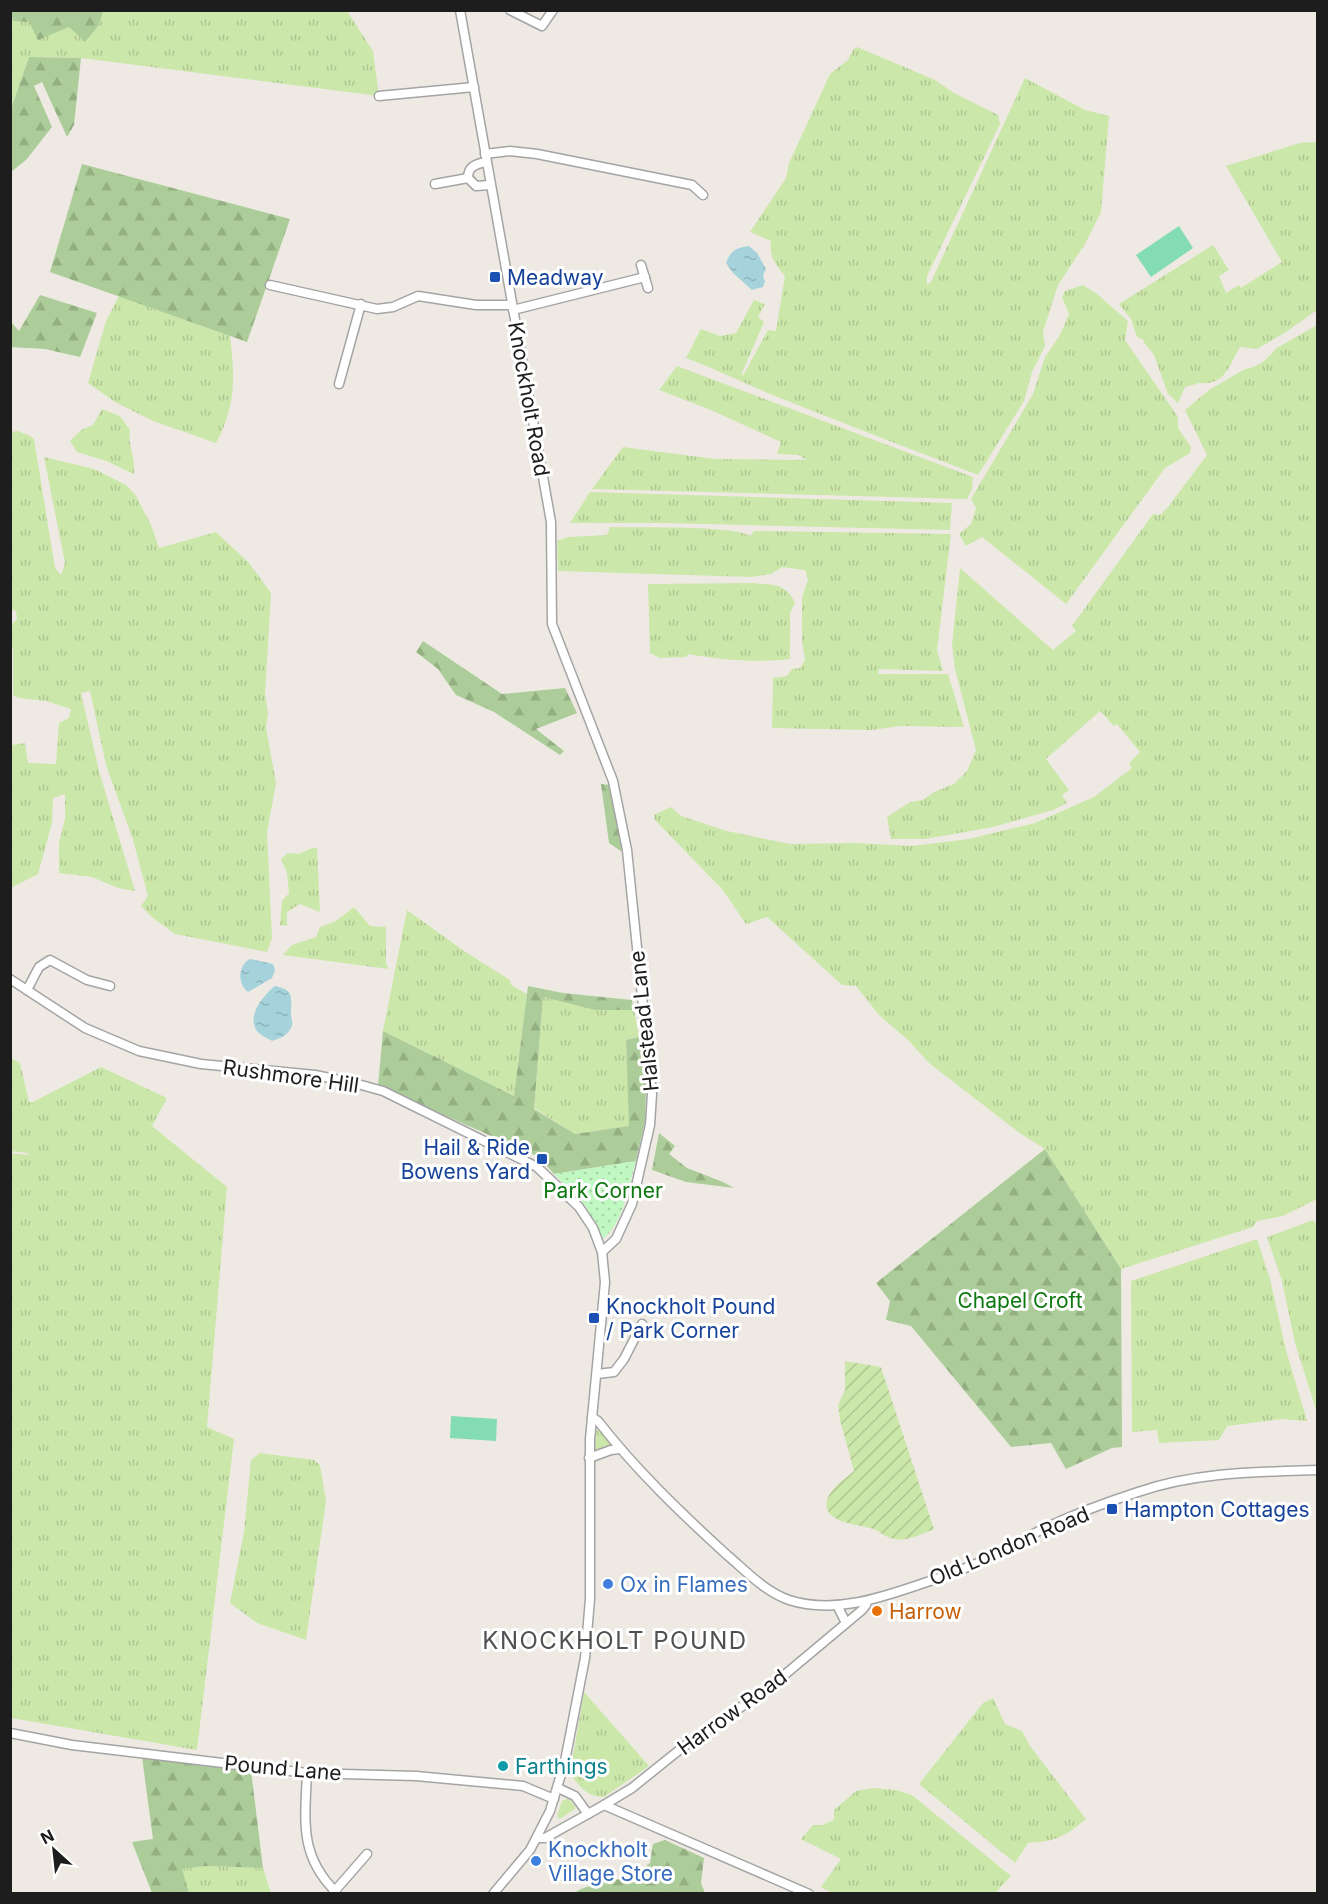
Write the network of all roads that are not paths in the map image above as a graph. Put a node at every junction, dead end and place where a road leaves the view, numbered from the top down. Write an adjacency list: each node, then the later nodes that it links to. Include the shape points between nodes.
1 (460, 10): 4 (street, Knockholt Road)
2 (510, 10): 3 (street, via 542,26)
3 (553, 10)
4 (474, 87): 5 (street); 6 (street, Knockholt Road)
5 (379, 96)
6 (486, 158): 7 (street, via 471,167); 9 (street, Knockholt Road); 10 (street, via 519,151 578,161 692,185)
7 (468, 178): 8 (street); 9 (street, via 476,186)
8 (435, 184)
9 (490, 184): 16 (street, Knockholt Road)
10 (703, 195)
11 (641, 265): 12 (street)
12 (645, 276): 14 (street); 16 (street)
13 (270, 285): 15 (street)
14 (648, 288)
15 (361, 304): 16 (street, via 386,310 427,296); 17 (street)
16 (513, 308): 18 (street, Knockholt Road, via 551,522 552,624)
17 (339, 384)
18 (613, 781): 22 (street, Halstead Lane, via 627,850 652,1094 650,1125 632,1204 616,1239)
19 (10, 979): 21 (street, Rushmore Hill)
20 (110, 986): 21 (street, via 87,980 50,960 39,967)
21 (27, 990): 22 (street, Rushmore Hill, via 85,1028 139,1051 201,1064 315,1076 383,1091 537,1167 579,1207)
22 (602, 1252): 24 (street, Rushmore Hill, via 605,1282)
23 (642, 1324): 24 (street, via 614,1372)
24 (597, 1374): 25 (street, Rushmore Hill)
25 (592, 1417): 26 (street, Old London Road); 27 (street, Rushmore Hill)
26 (620, 1449): 27 (street); 30 (street, Old London Road, via 760,1584 791,1600)
27 (590, 1458): 34 (street, Rushmore Hill, via 587,1644)
28 (1317, 1470): 29 (street, Old London Road, via 1208,1475 1140,1491 1058,1522 970,1566)
29 (867, 1601): 30 (street, Old London Road); 31 (street, Harrow Road, via 866,1607)
30 (837, 1605): 31 (street)
31 (846, 1623): 36 (street, Harrow Road, via 770,1687)
32 (10, 1733): 33 (street, Pound Lane, via 72,1745)
33 (307, 1773): 35 (street, Pound Lane, via 416,1776 523,1786); 40 (street, via 307,1842 322,1878)
34 (558, 1788): 35 (street, Rushmore Hill); 37 (street, via 575,1796)
35 (554, 1799): 38 (street, Rushmore Hill)
36 (604, 1805): 37 (street, Harrow Road); 42 (street)
37 (588, 1814): 38 (street, Harrow Road, via 545,1838)
38 (538, 1838): 41 (street, Rushmore Hill)
39 (366, 1859): 40 (street)
40 (334, 1892)
41 (492, 1893)
42 (809, 1893)

